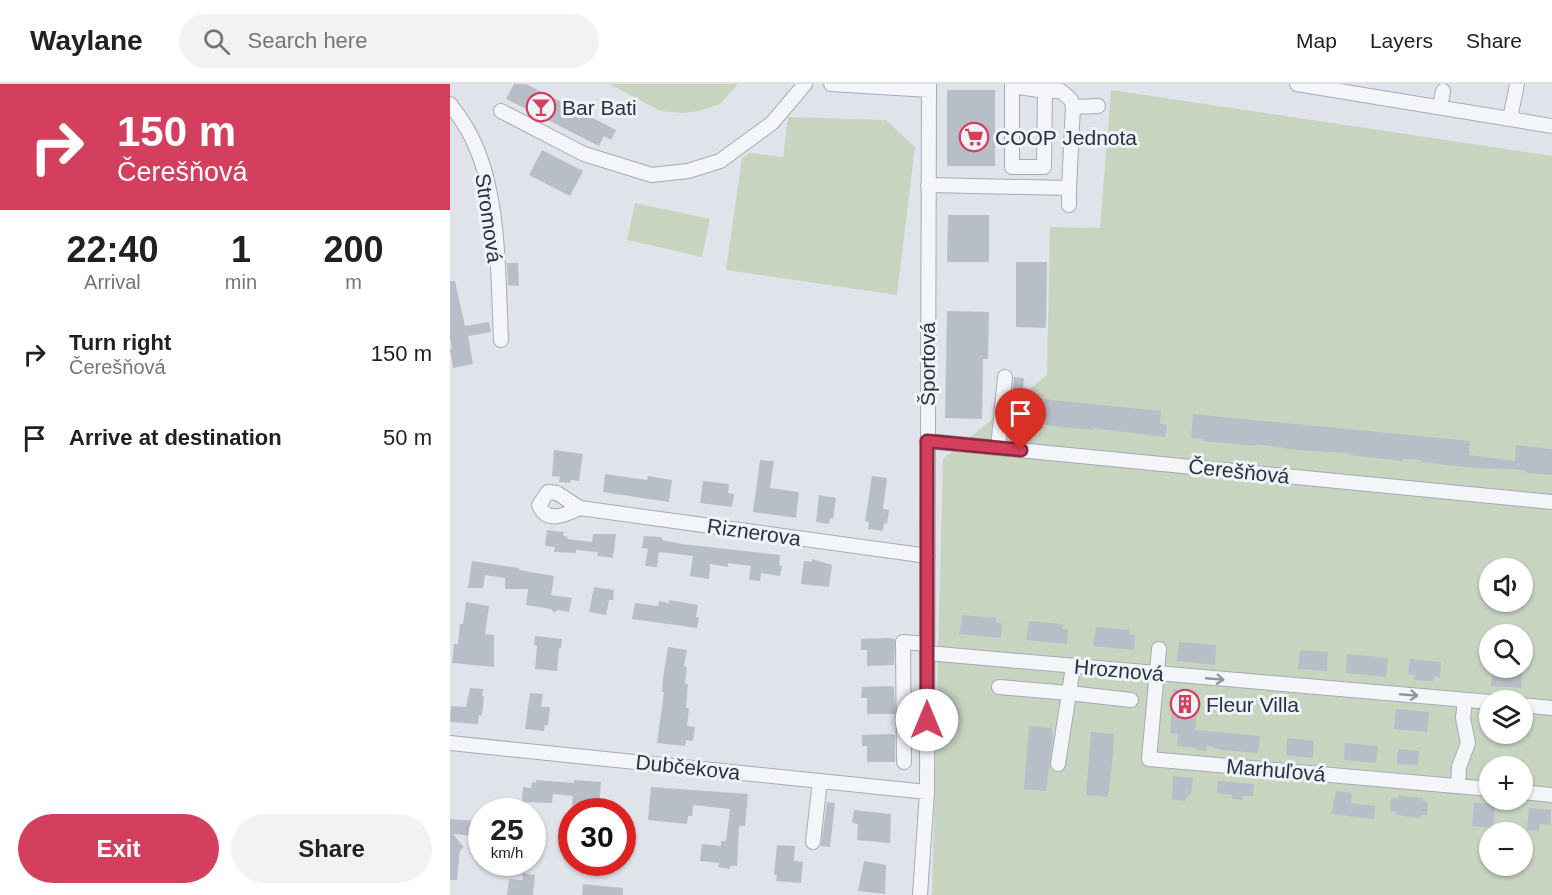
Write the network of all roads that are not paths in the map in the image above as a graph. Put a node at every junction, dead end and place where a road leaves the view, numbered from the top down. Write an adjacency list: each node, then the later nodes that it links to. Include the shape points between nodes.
1 (804, 84): 12 (street, via 772,123 720,160 687,171 652,175 584,154)
2 (831, 84): 5 (street)
3 (1296, 84): 11 (street)
4 (1517, 84): 13 (street)
5 (929, 87): 15 (street, Športová)
6 (1045, 90): 6 (street, via 1044,167 1012,167 1012,86); 10 (street, via 1060,91 1071,99)
7 (1443, 91): 11 (street)
8 (450, 104): 18 (street, Stromová, via 476,148 489,189)
9 (1098, 106): 10 (street)
10 (1072, 107): 16 (street)
11 (1440, 108): 13 (street)
12 (501, 111)
13 (1510, 119): 14 (street)
14 (1552, 126)
15 (928, 185): 16 (street); 20 (street, Športová)
16 (1069, 188): 17 (street)
17 (1069, 205)
18 (501, 340)
19 (1005, 377): 21 (street)
20 (927, 441): 21 (street, Čerešňová); 24 (street, Športová)
21 (998, 448): 22 (street, Čerešňová)
22 (1552, 502)
23 (580, 508): 24 (street, Riznerova)
24 (928, 556): 25 (street, Športová)
25 (927, 649): 27 (street, Hroznová); 37 (street, Hroznová, via 903,642); 42 (street, Športová)
26 (1159, 650): 28 (street)
27 (1073, 666): 28 (street, Hroznová); 30 (street)
28 (1157, 673): 32 (street, Hroznová, one-way to 32); 40 (street, Marhuľová, via 1149,759)
29 (999, 687): 30 (street)
30 (1069, 693): 31 (street); 38 (street)
31 (1131, 700)
32 (1465, 700): 33 (street, Hroznová); 40 (street, via 1463,718 1468,742)
33 (1479, 701)
34 (1533, 706): 35 (street)
35 (1552, 708)
36 (450, 742): 39 (street, Dubčekova)
37 (904, 762)
38 (1058, 764)
39 (820, 781): 42 (street, Dubčekova); 45 (street)
40 (1458, 786): 41 (street, Marhuľová)
41 (1479, 788)
42 (927, 792): 46 (street, Športová)
43 (1533, 793): 44 (street)
44 (1552, 795)
45 (813, 842)
46 (920, 895)

